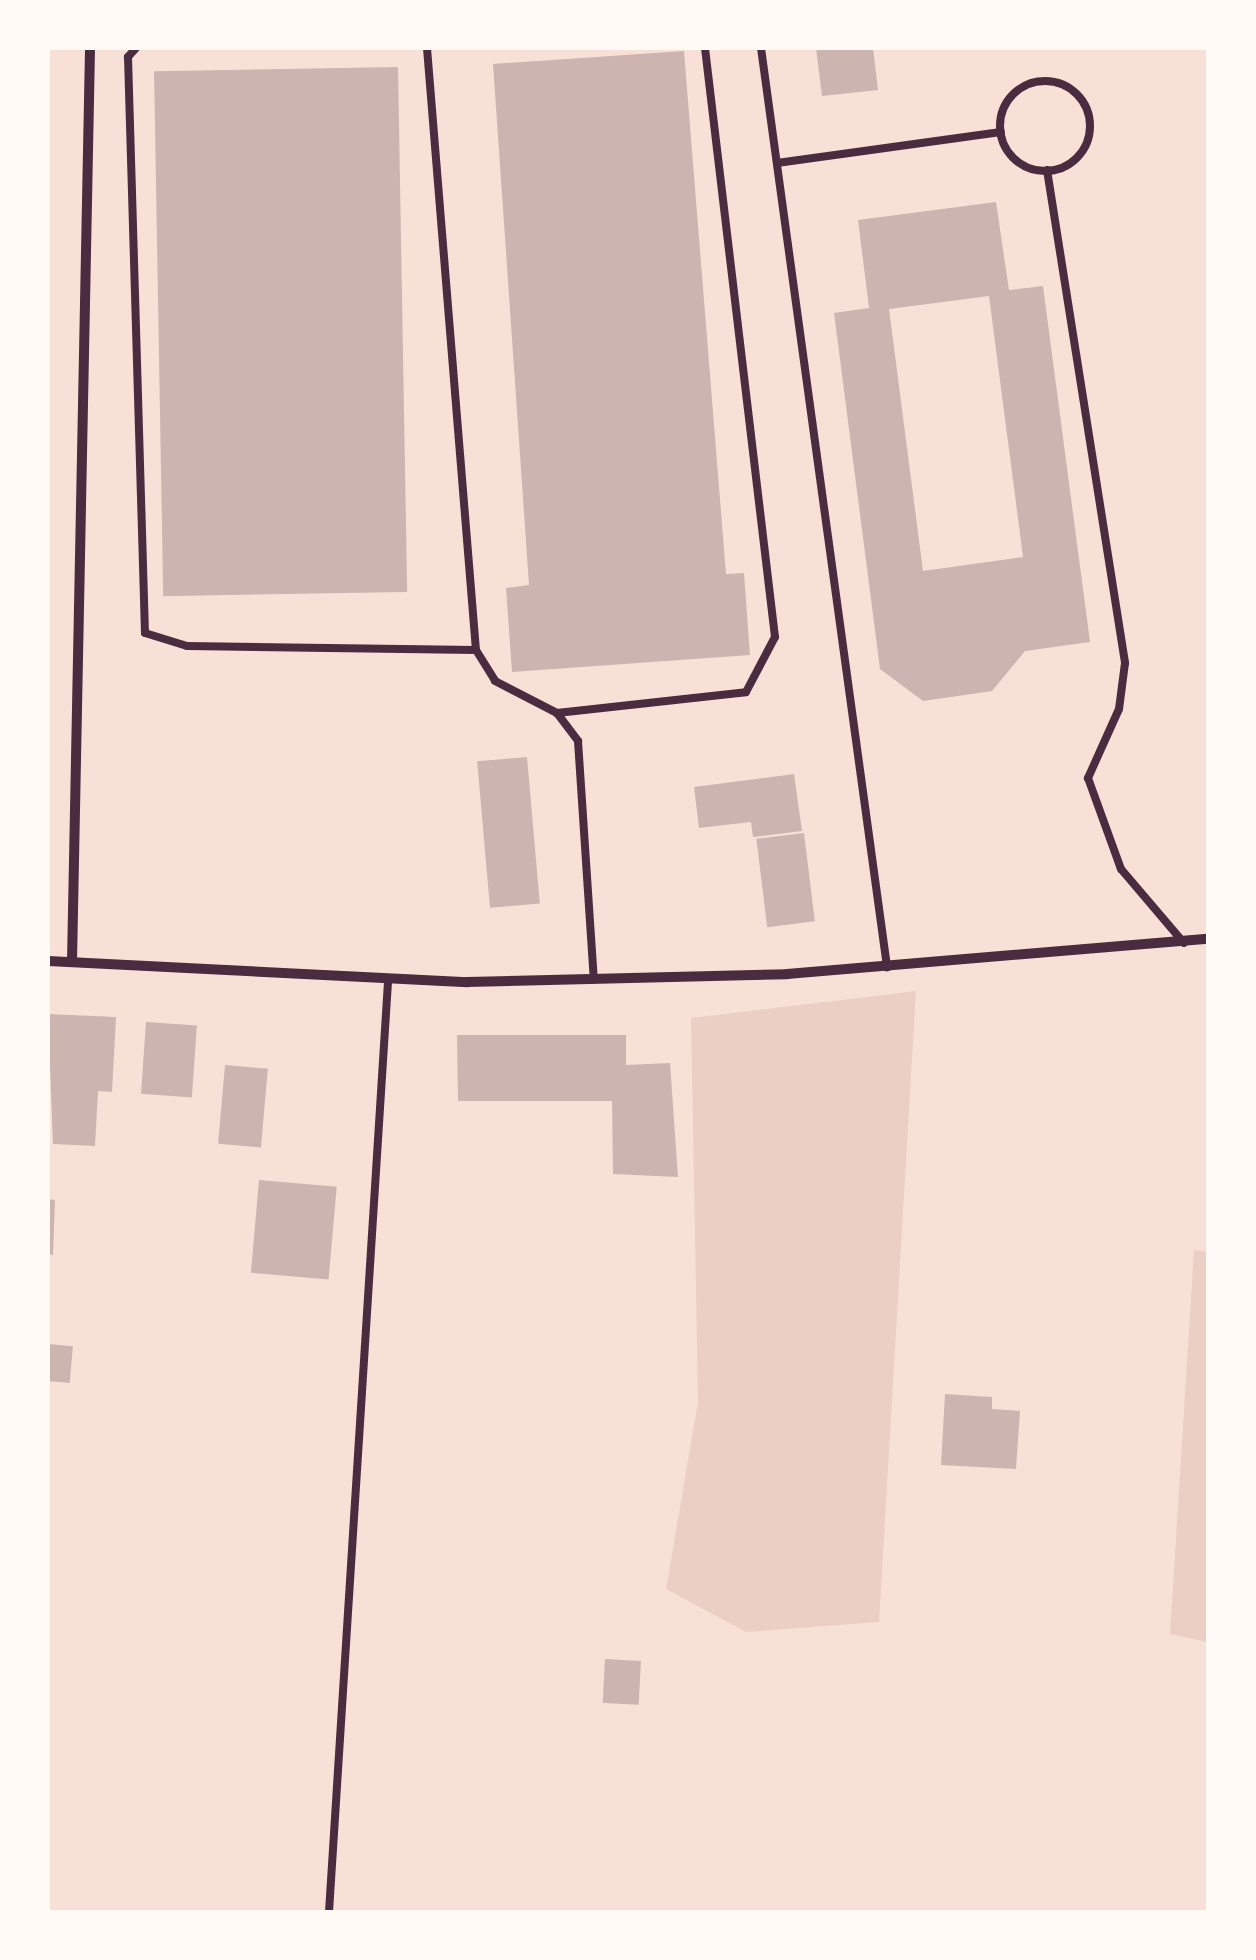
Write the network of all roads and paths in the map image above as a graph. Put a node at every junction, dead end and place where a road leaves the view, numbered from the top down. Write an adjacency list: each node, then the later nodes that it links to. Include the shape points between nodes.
1 (90, 48): 14 (street)
2 (136, 48): 9 (lane, via 129,116 145,633 187,646)
3 (427, 48): 9 (lane)
4 (705, 48): 10 (lane, via 775,637 746,692)
5 (761, 48): 7 (lane)
6 (1001, 132): 7 (lane); 8 (lane, via 1020,162); 8 (lane, via 1021,88 1050,81 1077,94 1089,135 1074,160)
7 (777, 163): 15 (lane)
8 (1047, 170): 12 (lane, via 1125,663 1119,709 1088,778 1121,869)
9 (476, 650): 10 (lane, via 495,682)
10 (558, 713): 16 (lane, via 578,741)
11 (1208, 939): 12 (street)
12 (1184, 942): 15 (street)
13 (48, 961): 14 (street)
14 (72, 962): 17 (street)
15 (887, 968): 16 (street)
16 (594, 979): 17 (street)
17 (388, 982): 18 (lane)
18 (329, 1912)

